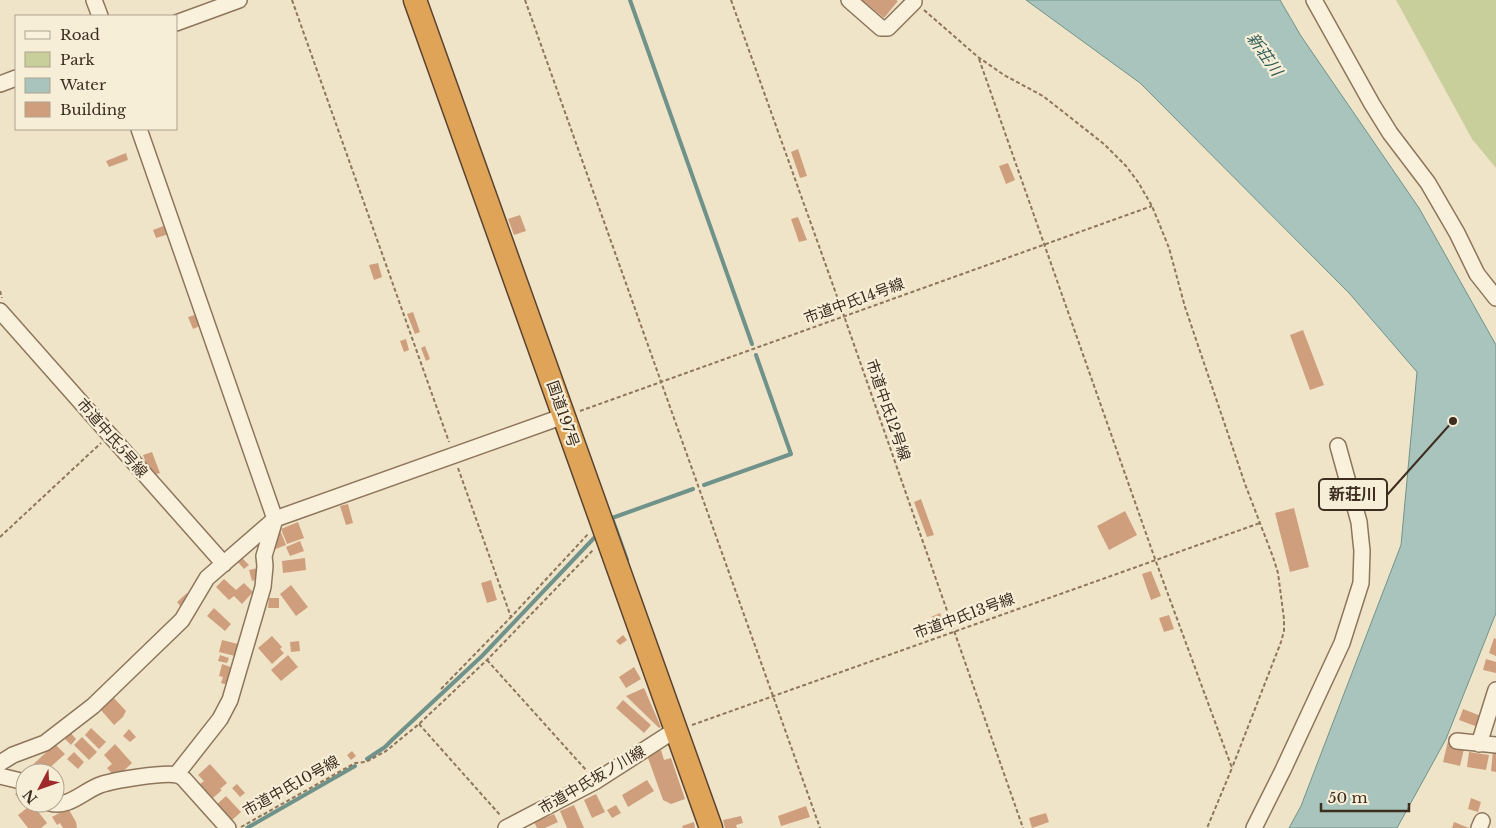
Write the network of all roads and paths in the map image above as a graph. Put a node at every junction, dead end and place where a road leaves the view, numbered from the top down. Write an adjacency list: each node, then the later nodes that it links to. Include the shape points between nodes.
1 (94, 0): 10 (street)
2 (239, 0): 11 (street)
3 (292, 0): 25 (path)
4 (415, 0): 22 (highway, 国道197号)
5 (525, 0): 21 (path)
6 (731, 0): 20 (path, 市道中氏12号線)
7 (849, 0): 9 (street, via 880,28 888,28)
8 (1314, 0): 18 (street, via 1381,119 1428,183 1477,274)
9 (914, 2): 12 (path)
10 (100, 15)
11 (178, 22)
12 (978, 57): 16 (path, via 1043,96 1104,144 1126,166); 17 (path)
13 (15, 78): 14 (street)
14 (0, 84)
15 (140, 130): 26 (street)
16 (1152, 206): 17 (path, 市道中氏14号線); 27 (path, via 1169,248 1197,344)
17 (1044, 245): 20 (path, 市道中氏14号線); 30 (path)
18 (1496, 298)
19 (0, 311): 23 (street, 市道中氏5号線)
20 (844, 316): 21 (path, 市道中氏14号線); 33 (path, 市道中氏12号線)
21 (662, 382): 22 (path, 市道中氏14号線); 37 (path)
22 (564, 416): 25 (street); 28 (highway, 国道197号)
23 (110, 435): 29 (path); 31 (street, 市道中氏5号線)
24 (1338, 446): 57 (street, via 1359,522 1361,583 1342,642)
25 (454, 455): 26 (street); 32 (path)
26 (275, 518): 31 (street); 45 (street, via 264,556 263,587 230,700)
27 (1260, 523): 30 (path, 市道中氏13号線); 44 (path, via 1278,573 1284,631)
28 (603, 528): 32 (path); 34 (path, 市道中氏10号線); 39 (highway, 国道197号)
29 (0, 537)
30 (1155, 559): 33 (path, 市道中氏13号線); 44 (path)
31 (224, 564): 43 (street, via 207,578 182,620 93,706 45,743)
32 (511, 617): 35 (path)
33 (954, 631): 37 (path, 市道中氏13号線); 55 (path, 市道中氏12号線)
34 (487, 660): 38 (path, 市道中氏10号線); 48 (path)
35 (441, 689)
36 (1496, 690): 41 (street)
37 (774, 696): 39 (path, 市道中氏13号線); 54 (path)
38 (419, 724): 50 (path); 52 (path, 市道中氏10号線, via 386,751 366,762 355,763)
39 (677, 731): 48 (street, 市道中氏坂ノ川線); 53 (highway, 国道197号)
40 (1457, 741): 41 (street)
41 (1479, 744): 42 (street)
42 (1496, 746)
43 (0, 763)
44 (1232, 768): 56 (path)
45 (176, 775): 49 (street, via 114,781); 51 (street, via 184,779)
46 (0, 776): 47 (street)
47 (15, 780)
48 (596, 781): 50 (street, 市道中氏坂ノ川線)
49 (65, 803)
50 (508, 827)
51 (228, 828)
52 (239, 828)
53 (711, 828)
54 (820, 828)
55 (1023, 828)
56 (1207, 828)
57 (1254, 828)

